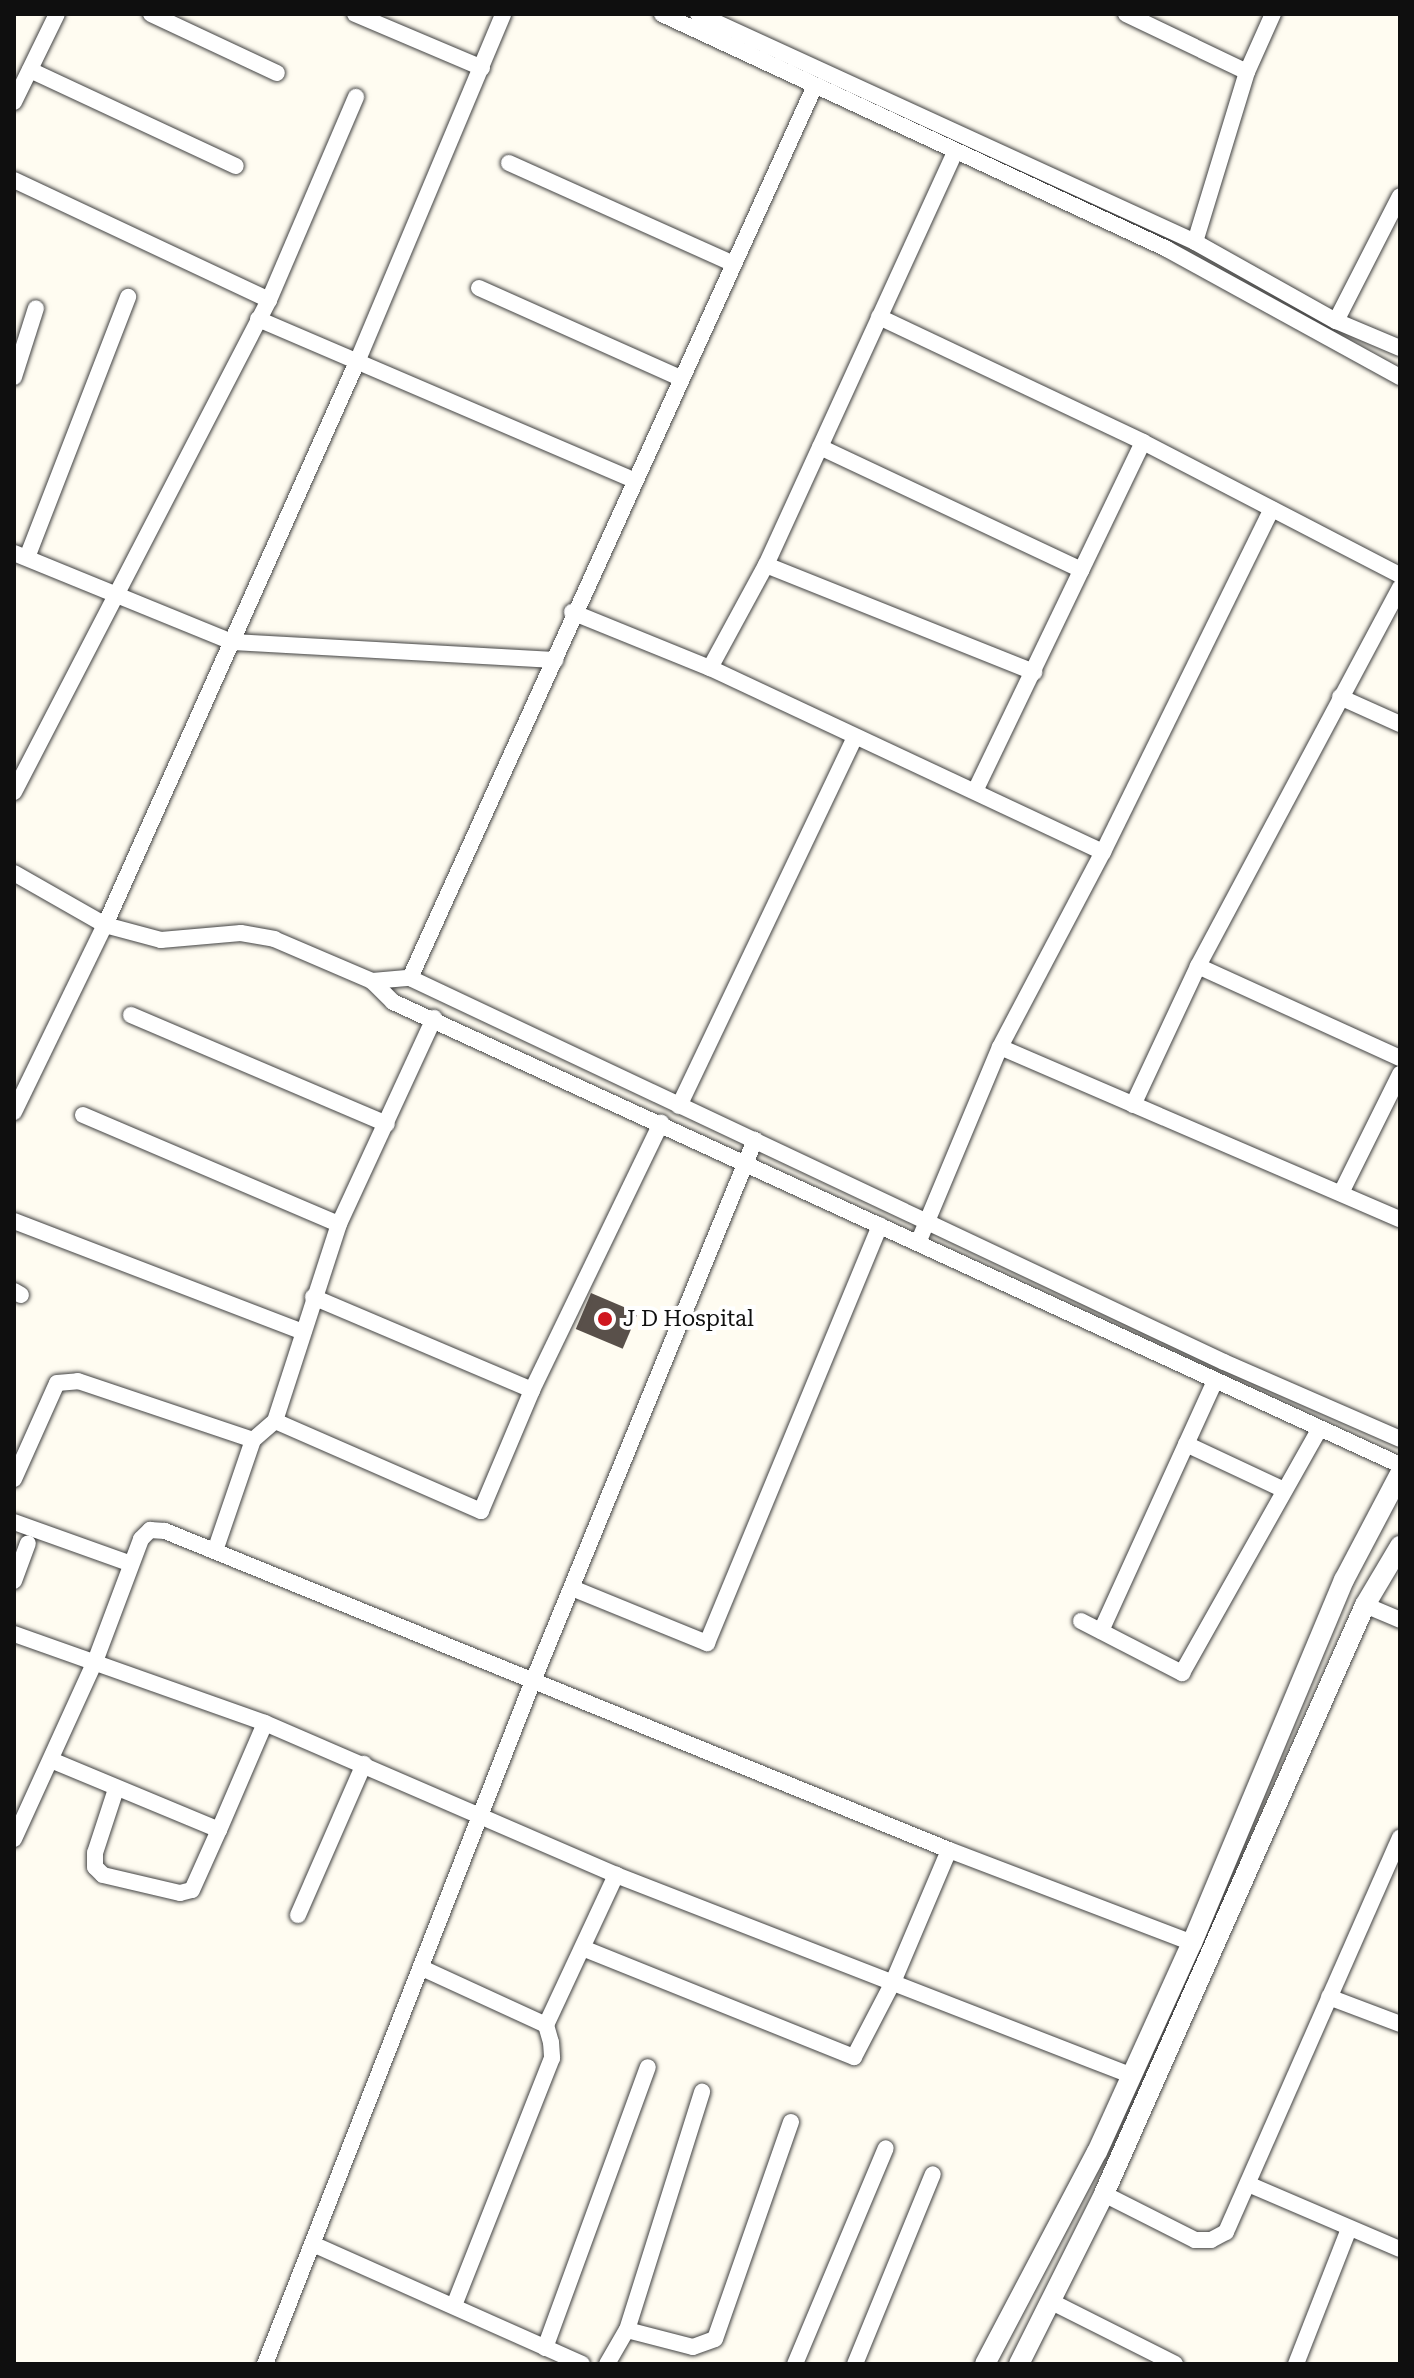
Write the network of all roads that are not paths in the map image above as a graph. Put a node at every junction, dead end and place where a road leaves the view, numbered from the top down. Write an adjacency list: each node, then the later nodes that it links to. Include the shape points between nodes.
1 (57, 14): 10 (street)
2 (151, 14): 12 (street)
3 (355, 14): 9 (street)
4 (503, 14): 9 (street)
5 (662, 14): 13 (street)
6 (698, 14): 21 (street)
7 (1126, 14): 11 (street)
8 (1273, 14): 11 (street)
9 (482, 68): 31 (street)
10 (30, 70): 15 (street); 18 (street)
11 (1247, 72): 21 (street)
12 (277, 73)
13 (814, 88): 16 (street); 22 (street)
14 (356, 97): 25 (street)
15 (14, 101)
16 (955, 152): 27 (street); 33 (street, via 1167,249)
17 (509, 163): 22 (street)
18 (236, 166)
19 (14, 180): 25 (street)
20 (1400, 196): 29 (street)
21 (1195, 242): 29 (street)
22 (732, 263): 34 (street)
23 (479, 288): 34 (street)
24 (128, 297): 39 (street)
25 (269, 300): 28 (street)
26 (36, 308): 32 (street)
27 (879, 317): 35 (street); 36 (street)
28 (258, 319): 31 (street); 44 (street)
29 (1336, 321): 30 (street)
30 (1400, 348)
31 (357, 362): 37 (street); 46 (street)
32 (14, 377)
33 (1400, 377)
34 (682, 379): 37 (street)
35 (1143, 442): 38 (street); 41 (street)
36 (820, 447): 40 (street); 41 (street)
37 (633, 480): 45 (street)
38 (1272, 509): 42 (street); 55 (street)
39 (21, 554): 44 (street)
40 (766, 565): 48 (street); 49 (street)
41 (1081, 570): 49 (street)
42 (1400, 575)
43 (1400, 587): 50 (street)
44 (115, 596): 46 (street); 54 (street)
45 (572, 612): 47 (street); 48 (street)
46 (232, 642): 47 (street); 57 (street)
47 (555, 660): 59 (street)
48 (710, 668): 52 (street)
49 (1034, 672): 53 (street)
50 (1340, 697): 51 (street); 58 (street)
51 (1400, 724)
52 (855, 737): 53 (street); 68 (street)
53 (976, 789): 55 (street)
54 (14, 792)
55 (1103, 852): 63 (street)
56 (14, 873): 57 (street)
57 (105, 925): 60 (street, via 161,940 216,933 274,939); 66 (street)
58 (1198, 966): 64 (street); 67 (street)
59 (410, 978): 60 (street); 68 (street)
60 (372, 981): 62 (street, via 393,1002)
61 (131, 1015): 71 (street)
62 (434, 1018): 70 (street); 71 (street)
63 (1000, 1047): 67 (street); 76 (street)
64 (1400, 1058)
65 (1400, 1074): 74 (street)
66 (16, 1101)
67 (1133, 1105): 74 (street)
68 (679, 1106): 72 (street)
69 (83, 1115): 78 (street)
70 (661, 1123): 73 (street); 84 (street)
71 (387, 1124): 78 (street)
72 (755, 1140): 73 (street); 76 (street)
73 (744, 1163): 79 (street); 100 (street)
74 (1341, 1193): 75 (street)
75 (1400, 1219)
76 (927, 1220): 80 (street); 87 (street)
77 (14, 1221): 82 (street)
78 (339, 1224): 81 (street)
79 (880, 1225): 80 (street); 100 (street, via 707,1643)
80 (918, 1243): 83 (street)
81 (313, 1297): 82 (street); 84 (street)
82 (303, 1332): 85 (street)
83 (1214, 1383): 86 (street); 89 (street)
84 (532, 1390): 85 (street, via 481,1511)
85 (275, 1421): 88 (street)
86 (1319, 1430): 90 (street); 93 (street)
87 (1400, 1439)
88 (253, 1440): 92 (street, via 78,1381 57,1383); 97 (street)
89 (1186, 1444): 93 (street); 104 (street)
90 (1400, 1465)
91 (1400, 1474): 119 (street, via 1344,1580)
92 (14, 1479)
93 (1282, 1489): 104 (street, via 1182,1673)
94 (14, 1522): 98 (street)
95 (28, 1543): 99 (street)
96 (1400, 1546): 101 (street)
97 (216, 1548): 98 (street, via 150,1530); 107 (street)
98 (131, 1564): 106 (street)
99 (14, 1581)
100 (572, 1588): 107 (street)
101 (1365, 1605): 102 (street); 133 (street)
102 (1400, 1620)
103 (1081, 1621): 104 (street)
104 (1101, 1631)
105 (14, 1634): 106 (street)
106 (96, 1659): 108 (street); 109 (street)
107 (533, 1681): 112 (street); 116 (street)
108 (265, 1723): 110 (street); 113 (street)
109 (51, 1760): 111 (street); 115 (street)
110 (364, 1764): 112 (street); 118 (street)
111 (116, 1789): 113 (street); 113 (street, via 95,1853 95,1867 103,1875 180,1893 192,1890)
112 (482, 1814): 117 (street); 121 (street)
113 (219, 1830)
114 (1400, 1838): 123 (street)
115 (14, 1839)
116 (949, 1850): 119 (street); 122 (street)
117 (616, 1875): 120 (street); 122 (street)
118 (298, 1915)
119 (1192, 1943): 127 (street)
120 (585, 1949): 122 (street, via 854,2057); 125 (street)
121 (422, 1968): 125 (street); 135 (street)
122 (893, 1982): 127 (street)
123 (1329, 1997): 124 (street); 132 (street)
124 (1400, 2024)
125 (546, 2025): 138 (street, via 552,2058)
126 (648, 2067): 140 (street)
127 (1130, 2075): 146 (street, via 1097,2152)
128 (702, 2092): 139 (street)
129 (791, 2122): 139 (street, via 715,2339 693,2347)
130 (886, 2148): 144 (street)
131 (933, 2174): 145 (street)
132 (1248, 2184): 133 (street, via 1226,2232 1211,2240 1195,2240); 134 (street)
133 (1104, 2194): 137 (street)
134 (1348, 2231): 136 (street); 149 (street)
135 (315, 2245): 138 (street); 141 (street)
136 (1400, 2249)
137 (1050, 2301): 147 (street); 148 (street)
138 (454, 2305): 140 (street)
139 (627, 2330): 143 (street)
140 (545, 2348): 142 (street)
141 (265, 2364)
142 (582, 2364)
143 (607, 2364)
144 (795, 2364)
145 (855, 2364)
146 (985, 2364)
147 (1019, 2364)
148 (1175, 2364)
149 (1296, 2364)

